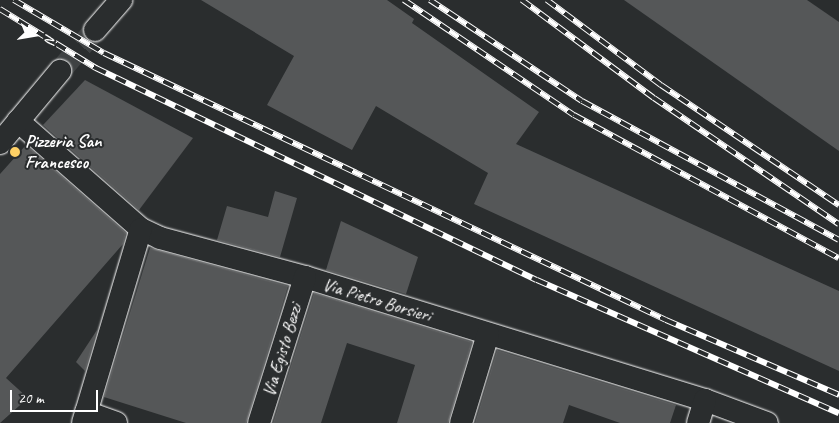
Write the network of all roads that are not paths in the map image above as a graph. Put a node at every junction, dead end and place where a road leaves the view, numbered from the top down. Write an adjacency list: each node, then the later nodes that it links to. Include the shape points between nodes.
1 (121, 0): 2 (street)
2 (96, 30)
3 (60, 71): 4 (street)
4 (18, 121): 5 (street); 6 (street, Via Pietro Borsieri)
5 (0, 143)
6 (141, 229): 7 (street, Via Pietro Borsieri); 10 (street)
7 (305, 277): 8 (street, Via Pietro Borsieri); 12 (street, Via Egisto Bezzi)
8 (488, 334): 9 (street, Via Pietro Borsieri); 13 (street)
9 (705, 400): 14 (street); 15 (street, Via Pietro Borsieri)
10 (85, 418): 11 (street)
11 (116, 423)
12 (260, 423)
13 (461, 423)
14 (698, 423)
15 (767, 423)

